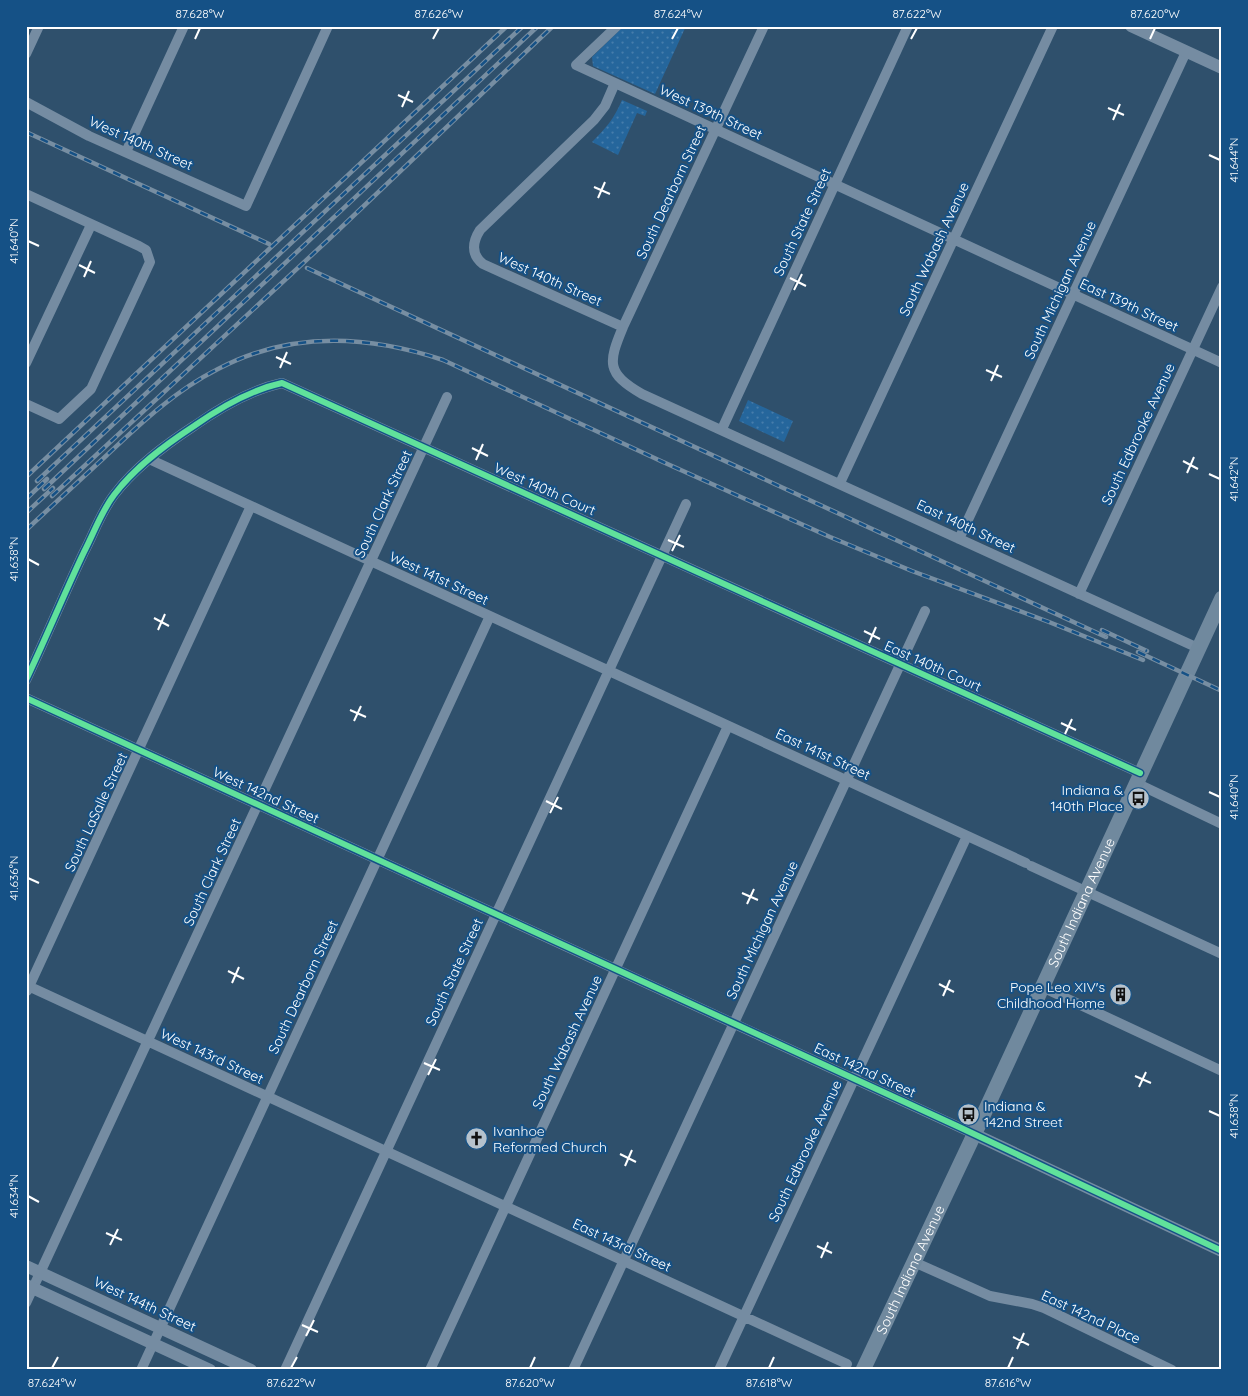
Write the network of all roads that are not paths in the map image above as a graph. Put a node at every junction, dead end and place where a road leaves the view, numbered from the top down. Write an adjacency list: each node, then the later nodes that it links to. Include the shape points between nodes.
1 (39, 26): 10 (street)
2 (184, 26): 15 (street)
3 (328, 26): 15 (street, West 140th Street, via 246,206)
4 (617, 26): 12 (street, West 139th Street, via 576,65)
5 (764, 26): 14 (street, South Dearborn Street)
6 (908, 26): 16 (street, South State Street)
7 (1053, 26): 19 (street, South Wabash Avenue)
8 (1136, 27): 9 (street)
9 (1186, 52): 11 (street); 21 (street, South Michigan Avenue)
10 (26, 54)
11 (1222, 68)
12 (615, 83): 14 (street, West 139th Street); 22 (street, West 140th Street, via 601,113 480,230 474,247 476,257 483,264)
13 (26, 102): 15 (street, West 140th Street)
14 (716, 129): 16 (street, West 139th Street); 22 (street, South Dearborn Street)
15 (126, 152)
16 (834, 184): 19 (street, East 139th Street); 28 (street, South State Street)
17 (26, 194): 18 (street)
18 (91, 225): 24 (street); 27 (street, via 146,250 150,262 91,389 60,419)
19 (954, 239): 21 (street, East 139th Street); 31 (street, South Wabash Avenue)
20 (1222, 287): 23 (street, South Edbrooke Avenue)
21 (1073, 294): 23 (street, East 139th Street); 34 (street, South Michigan Avenue)
22 (623, 327): 28 (street, South Dearborn Street, via 612,360 615,372 642,394)
23 (1193, 350): 25 (street, East 139th Street); 37 (street, South Edbrooke Avenue)
24 (26, 363)
25 (1222, 363)
26 (448, 397): 29 (street, South Clark Street)
27 (26, 404)
28 (722, 429): 31 (street, East 140th Street)
29 (424, 448): 30 (street, West 140th Court, via 282,383 250,393 212,414 167,443); 35 (street, West 140th Court); 36 (street, South Clark Street)
30 (149, 459): 33 (street, West 141st Street); 44 (street, via 115,493 106,507)
31 (840, 483): 34 (street, East 140th Street)
32 (686, 504): 35 (street, South State Street)
33 (251, 506): 36 (street, West 141st Street); 47 (street, South LaSalle Street)
34 (960, 539): 37 (street, East 140th Street)
35 (661, 556): 42 (street, East 140th Court); 43 (street, South State Street)
36 (371, 562): 40 (street, West 141st Street); 50 (street, South Clark Street)
37 (1079, 594): 41 (street, East 140th Street)
38 (1222, 598): 41 (main road, South Indiana Avenue)
39 (925, 611): 42 (street, South Michigan Avenue)
40 (490, 616): 43 (street, West 141st Street); 53 (street, South Dearborn Street)
41 (1198, 648): 48 (main road, South Indiana Avenue)
42 (900, 665): 48 (street, East 140th Court, via 1080,746); 49 (street, South Michigan Avenue)
43 (608, 671): 46 (street, East 141st Street); 55 (street, South State Street)
44 (26, 680)
45 (26, 698): 47 (street, West 142nd Street)
46 (728, 726): 49 (street, East 141st Street); 57 (street, South Wabash Avenue)
47 (138, 750): 50 (street, West 142nd Street); 59 (street, South LaSalle Street)
48 (1138, 778): 51 (street, East 140th Court); 54 (main road, South Indiana Avenue)
49 (846, 780): 52 (street, East 141st Street); 60 (street, South Michigan Avenue)
50 (258, 804): 53 (street, West 142nd Street); 61 (street, South Clark Street)
51 (1222, 824)
52 (967, 836): 54 (street, East 141st Street); 63 (street, South Edbrooke Avenue)
53 (377, 860): 55 (street, West 142nd Street); 64 (street, South Dearborn Street)
54 (1086, 890): 56 (street, East 141st Street); 58 (main road, South Indiana Avenue)
55 (496, 914): 57 (street, East 142nd Street); 66 (street, South State Street)
56 (1222, 954)
57 (616, 969): 60 (street, East 142nd Street); 67 (street, South Wabash Avenue)
58 (1042, 986): 62 (street); 65 (main road, South Indiana Avenue)
59 (27, 988): 61 (street, West 143rd Street)
60 (734, 1023): 63 (street, East 142nd Street); 69 (street, South Michigan Avenue)
61 (148, 1041): 64 (street, West 143rd Street); 72 (street, South Clark Street)
62 (1222, 1070)
63 (854, 1079): 65 (street, East 142nd Street); 75 (street, South Edbrooke Avenue)
64 (268, 1096): 66 (street, West 143rd Street); 76 (street, South Dearborn Street)
65 (974, 1134): 68 (street, East 142nd Street); 70 (main road, South Indiana Avenue)
66 (386, 1151): 67 (street, East 143rd Street); 82 (street, South State Street)
67 (506, 1206): 69 (street, East 143rd Street); 83 (street, South Wabash Avenue)
68 (1222, 1251)
69 (624, 1261): 75 (street, East 143rd Street); 84 (street, South Michigan Avenue)
70 (914, 1262): 86 (main road, South Indiana Avenue); 87 (street, East 142nd Place, via 990,1296 1044,1308)
71 (26, 1266): 72 (street, West 144th Street)
72 (40, 1272): 73 (street, South Clark Street); 76 (street, West 144th Street)
73 (30, 1286): 74 (street, South Clark Street); 77 (street)
74 (26, 1303)
75 (744, 1316): 78 (street, East 143rd Street); 85 (street, South Edbrooke Avenue)
76 (160, 1328): 77 (street, South Dearborn Street); 81 (street, West 144th Street)
77 (153, 1343): 79 (street, South Dearborn Street); 80 (street)
78 (847, 1364)
79 (141, 1370)
80 (210, 1370)
81 (251, 1370)
82 (285, 1370)
83 (430, 1370)
84 (573, 1370)
85 (719, 1370)
86 (863, 1370)
87 (1172, 1370)

